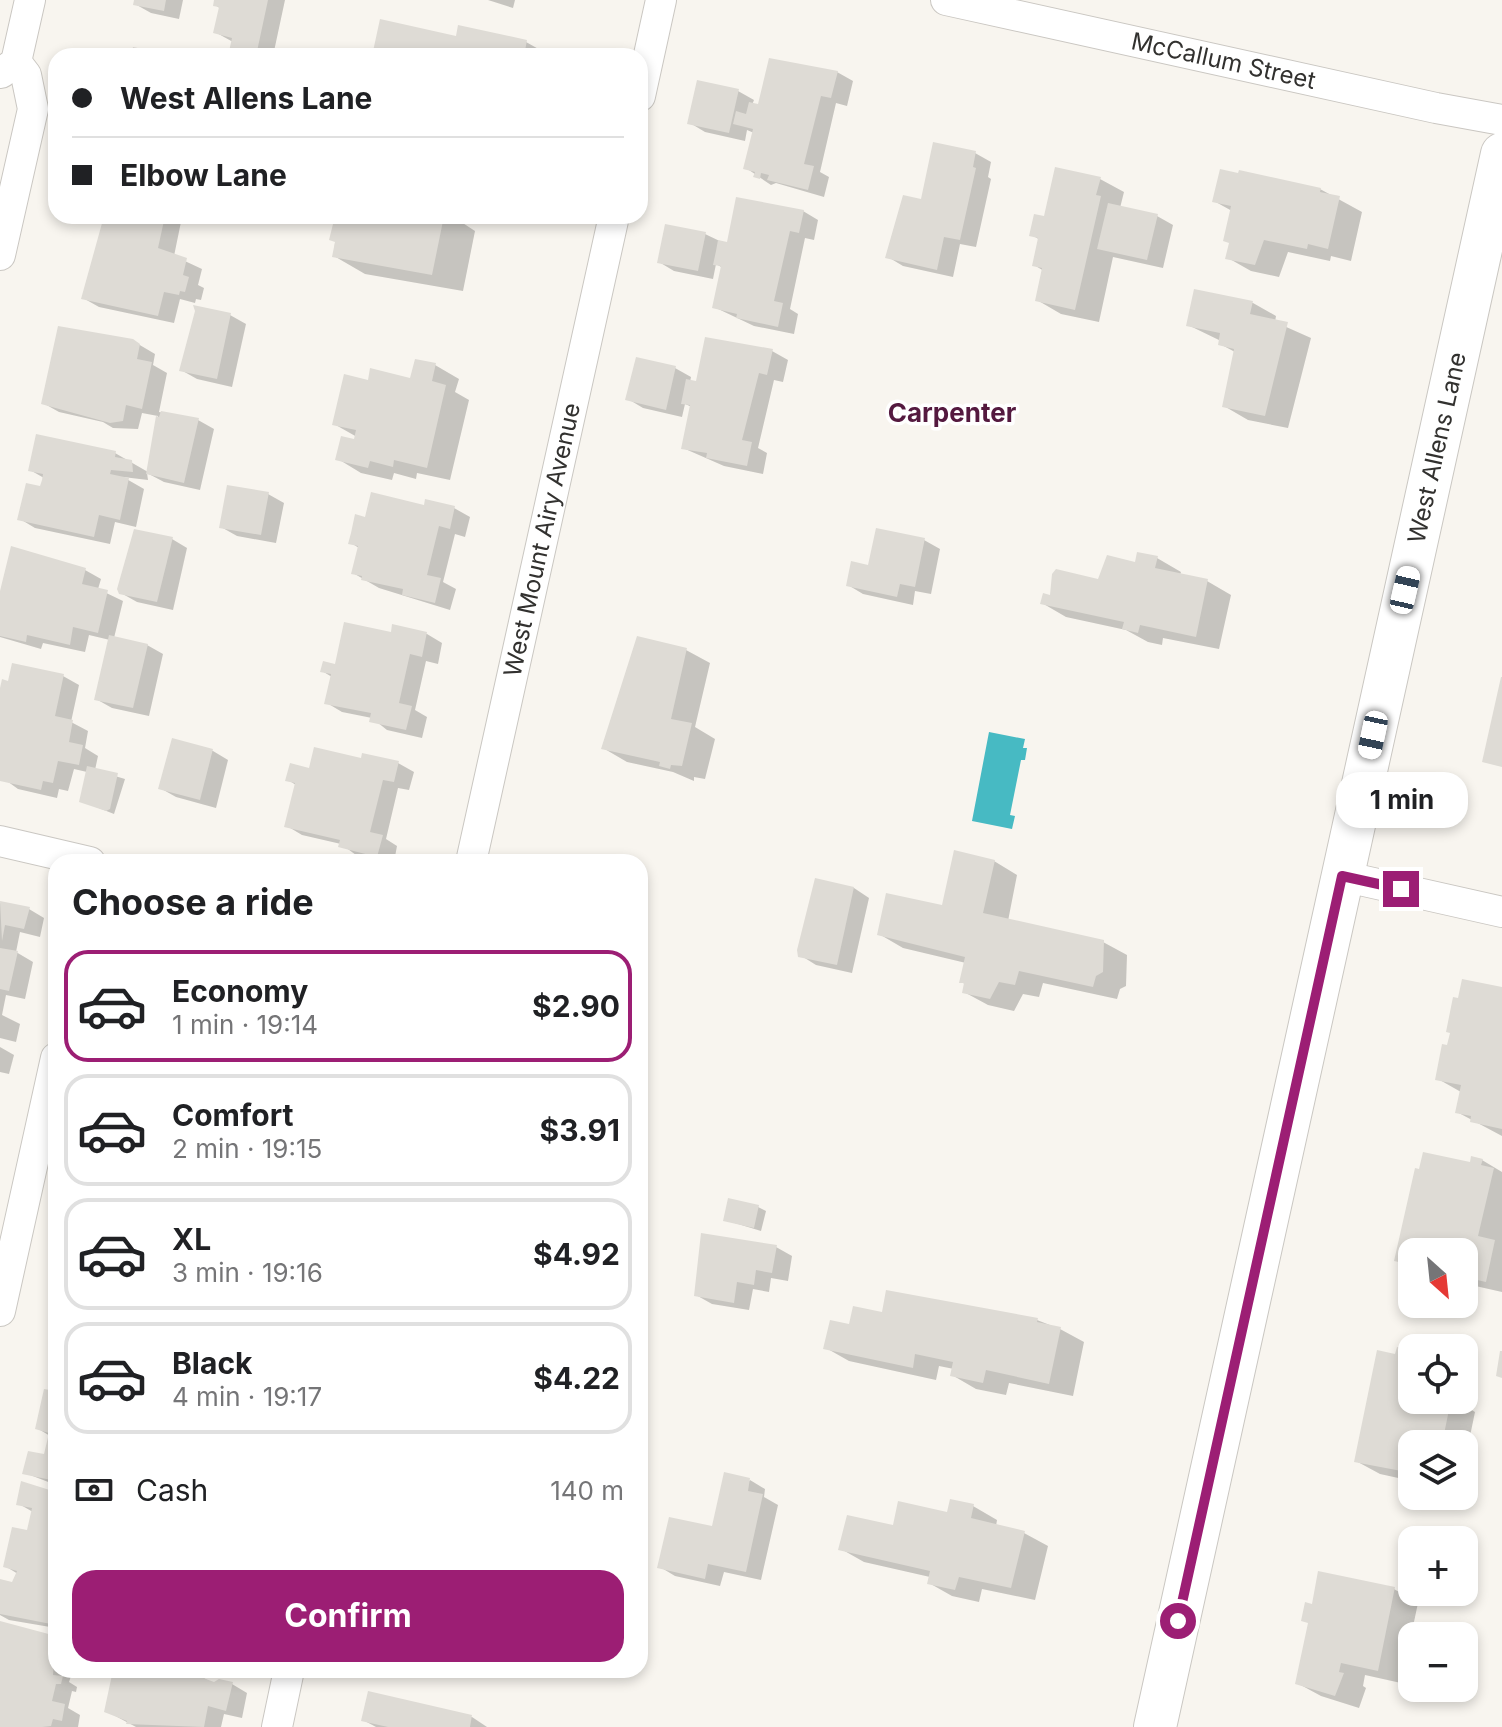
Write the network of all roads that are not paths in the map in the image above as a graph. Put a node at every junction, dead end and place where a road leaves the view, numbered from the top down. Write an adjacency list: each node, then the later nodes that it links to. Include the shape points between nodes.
1 (30, 0): 5 (street)
2 (661, 0): 4 (street)
3 (946, 0): 6 (street, McCallum Street)
4 (648, 59)
5 (8, 68): 9 (street, via 26,75 33,109)
6 (1502, 120)
7 (1502, 154): 13 (street, West Allens Lane)
8 (612, 224): 12 (street, West Mount Airy Avenue)
9 (0, 255)
10 (0, 841): 11 (street)
11 (56, 854)
12 (473, 854)
13 (1342, 876): 14 (street); 19 (street, West Allens Lane)
14 (1502, 912)
15 (48, 1094): 16 (street)
16 (0, 1311)
17 (287, 1678): 18 (street)
18 (277, 1727)
19 (1155, 1727)

